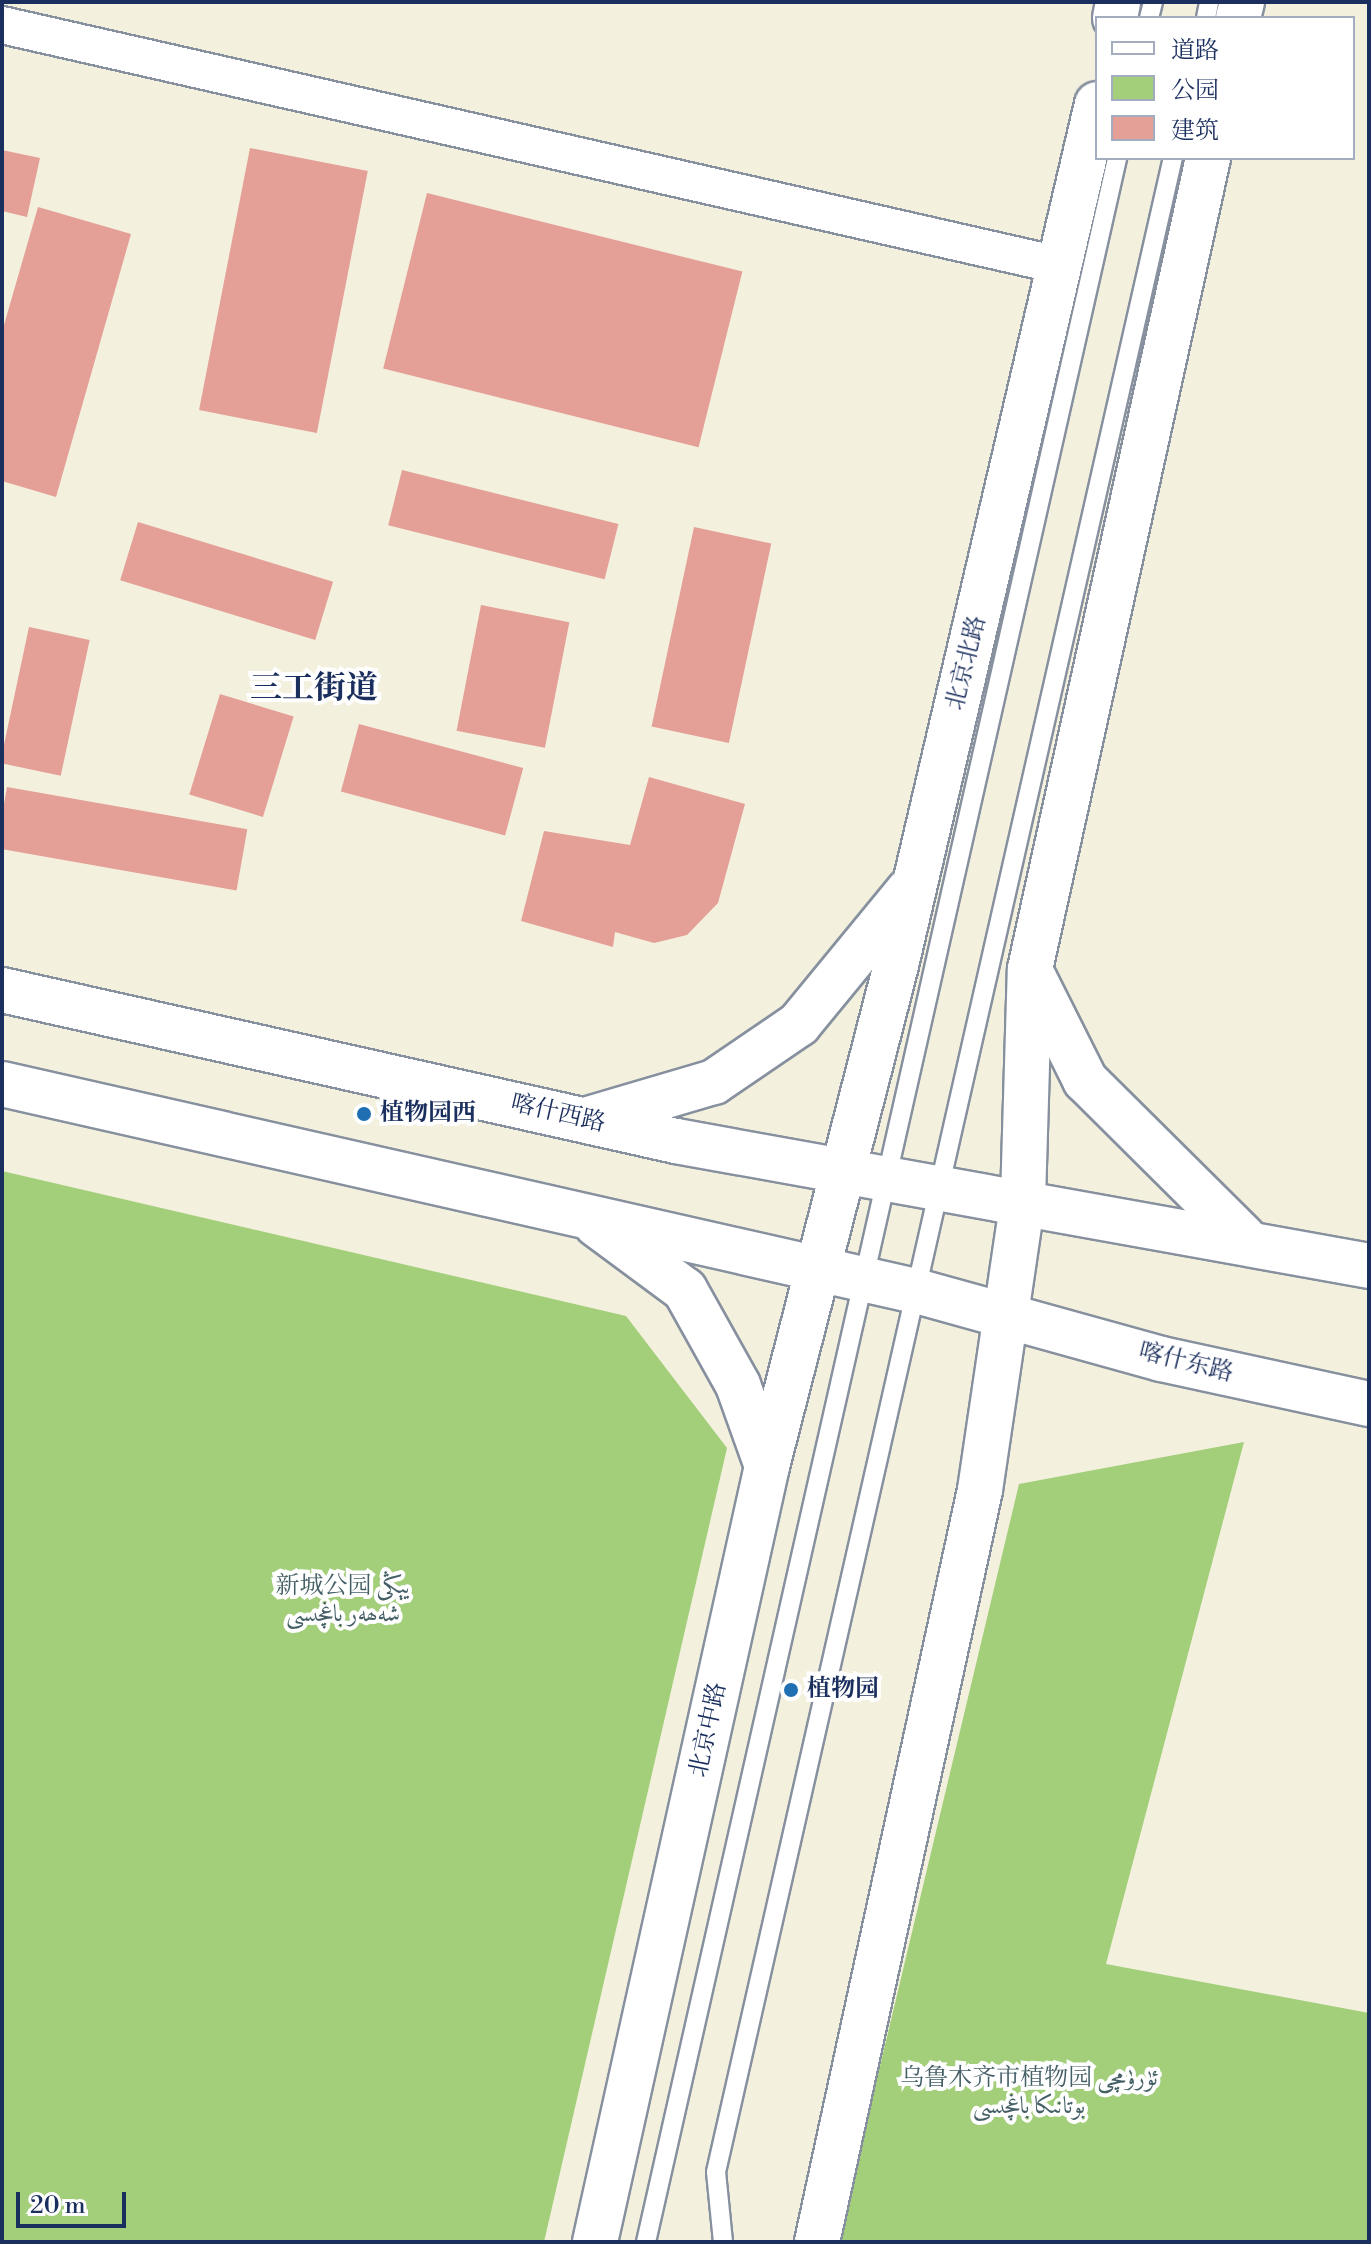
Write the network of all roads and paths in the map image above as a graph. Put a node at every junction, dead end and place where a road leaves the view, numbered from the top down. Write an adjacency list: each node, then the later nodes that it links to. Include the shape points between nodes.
1 (2, 25): 6 (street)
2 (1095, 114): 6 (main road, 北京北路)
3 (1117, 160): 13 (lane)
4 (1173, 160): 14 (lane)
5 (1208, 160): 8 (main road)
6 (1063, 266): 7 (main road, 北京北路)
7 (913, 885): 11 (main road, via 799,1024 714,1082); 12 (main road, 北京北路)
8 (1030, 969): 15 (main road); 18 (main road, via 1085,1080)
9 (2, 990): 11 (main road, 喀什西路)
10 (2, 1084): 16 (main road)
11 (584, 1120): 12 (main road, 喀什西路)
12 (841, 1169): 13 (main road, 喀什西路); 17 (main road, 北京北路)
13 (885, 1177): 14 (main road, 喀什西路); 21 (lane)
14 (943, 1187): 15 (main road, 喀什西路); 22 (lane)
15 (1023, 1200): 18 (main road); 23 (main road)
16 (581, 1214): 20 (main road); 25 (main road, via 685,1290 738,1385)
17 (827, 1219): 20 (main road, 北京中路)
18 (1243, 1237): 19 (main road)
19 (1369, 1266)
20 (816, 1268): 21 (main road); 25 (main road, 北京中路)
21 (861, 1278): 22 (main road); 27 (lane)
22 (920, 1292): 23 (main road); 28 (lane, via 716,2172)
23 (1005, 1312): 24 (main road, 喀什东路, via 1161,1359); 29 (main road, via 980,1490)
24 (1369, 1404)
25 (767, 1466): 26 (main road, 北京中路)
26 (595, 2242)
27 (646, 2242)
28 (723, 2242)
29 (817, 2242)

